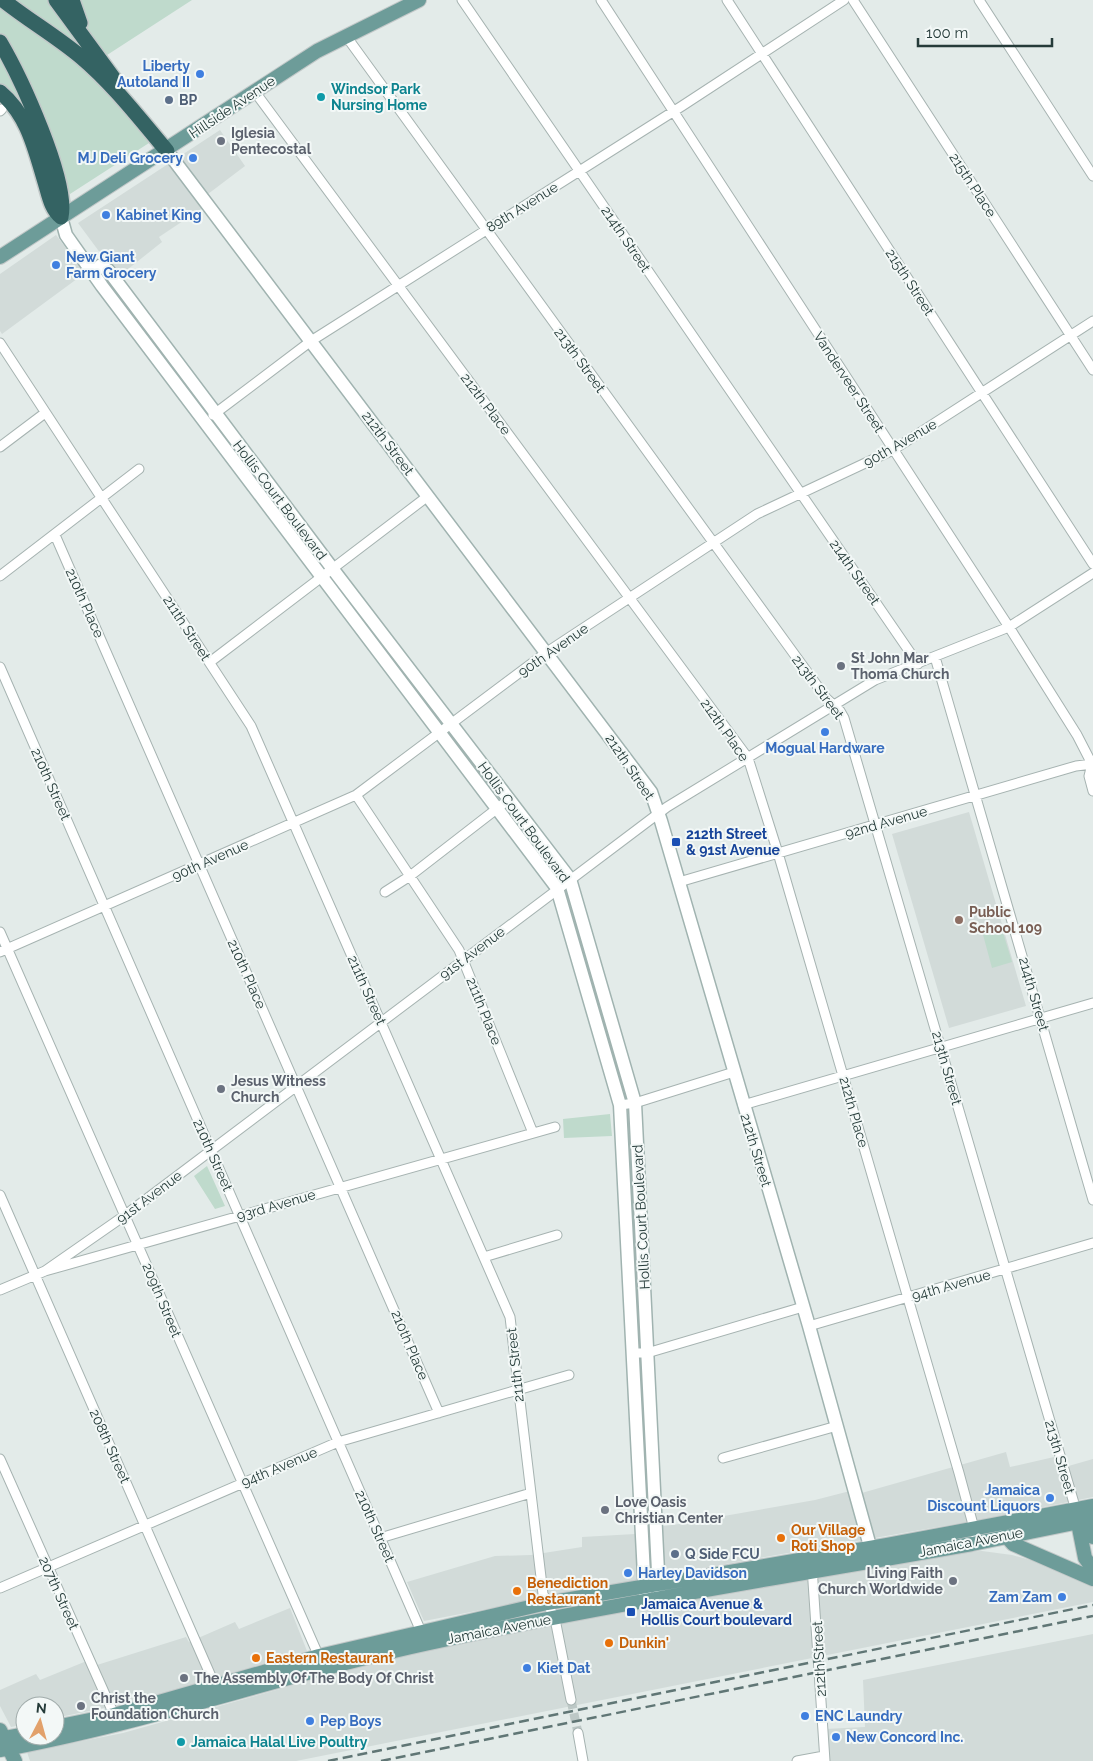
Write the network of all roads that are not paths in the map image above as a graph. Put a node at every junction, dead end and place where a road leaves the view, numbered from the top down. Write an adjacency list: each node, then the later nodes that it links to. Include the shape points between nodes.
1 (3, 0): 17 (highway, via 81,57)
2 (56, 0): 14 (highway)
3 (72, 0): 14 (highway, via 81,27)
4 (419, 0): 11 (main road, Hillside Avenue)
5 (462, 0): 20 (street, 214th Street)
6 (602, 0): 18 (street, Vanderveer Street)
7 (727, 0): 13 (street, 215th Street)
8 (844, 0): 13 (street, 89th Avenue)
9 (853, 0): 30 (street, 215th Place)
10 (979, 0): 21 (street)
11 (346, 36): 16 (main road, Hillside Avenue); 23 (street, 213th Street)
12 (0, 42): 22 (highway, via 21,79 40,126 62,195)
13 (762, 53): 18 (street, 89th Avenue); 36 (street, 215th Street)
14 (99, 57): 17 (highway)
15 (0, 92): 22 (highway, via 26,125 51,204)
16 (255, 92): 19 (main road, Hillside Avenue); 26 (street, 212th Place)
17 (122, 97): 19 (highway)
18 (674, 111): 20 (street, 89th Avenue); 40 (street, Vanderveer Street)
19 (167, 151): 22 (main road, Hillside Avenue); 31 (main road, 212th Street)
20 (580, 171): 23 (street, 89th Avenue); 42 (street, 214th Street)
21 (1093, 176)
22 (61, 217): 24 (main road, Hillside Avenue); 25 (main road, Hollis Court Boulevard, via 66,234)
23 (486, 230): 26 (street, 89th Avenue); 46 (street, 213th Street)
24 (0, 258)
25 (94, 273): 27 (main road, Hollis Court Boulevard, via 98,266 106,267); 29 (main road, Hollis Court Boulevard)
26 (398, 286): 31 (street, 89th Avenue); 51 (street, 212th Place)
27 (142, 317): 29 (main road); 33 (main road, Hollis Court Boulevard)
28 (1093, 321): 30 (street, 90th Avenue)
29 (132, 327): 34 (main road, Hollis Court Boulevard)
30 (1070, 335): 35 (street, 215th Place); 36 (street, 90th Avenue)
31 (311, 341): 38 (street, 89th Avenue); 43 (main road, 212th Street)
32 (0, 343): 37 (street, 211th Street)
33 (174, 359): 34 (main road); 38 (main road, Hollis Court Boulevard)
34 (164, 369): 38 (main road, Hollis Court Boulevard)
35 (1093, 370)
36 (982, 393): 40 (street, 90th Avenue); 47 (street, 215th Street)
37 (45, 413): 39 (street); 44 (street, 211th Street)
38 (210, 418): 48 (main road, Hollis Court Boulevard)
39 (0, 447)
40 (893, 450): 42 (street, 90th Avenue); 52 (street, Vanderveer Street)
41 (139, 469): 44 (street)
42 (802, 494): 46 (street, 90th Avenue, via 757,514); 56 (street, 214th Street)
43 (428, 496): 48 (street); 53 (main road, 212th Street)
44 (102, 498): 45 (street); 55 (street, 211th Street)
45 (55, 535): 50 (street); 73 (street, 210th Place)
46 (713, 544): 51 (street, 90th Avenue); 59 (street, 213th Street)
47 (1093, 564)
48 (327, 573): 55 (street); 58 (main road, Hollis Court Boulevard)
49 (1093, 573): 52 (street)
50 (0, 576)
51 (630, 598): 53 (street, 90th Avenue); 62 (street, 212th Place)
52 (1009, 627): 54 (street); 63 (street, Vanderveer Street)
53 (547, 652): 60 (street, 90th Avenue); 69 (main road, 212th Street, via 651,792)
54 (935, 657): 56 (street); 66 (street, 214th Street)
55 (210, 662): 70 (street, 211th Street, via 251,726)
56 (918, 664): 59 (street, 91st Avenue, via 875,680)
57 (0, 667): 79 (street, 210th Street)
58 (404, 674): 60 (main road, Hollis Court Boulevard); 61 (main road, Hollis Court Boulevard)
59 (834, 706): 62 (street, 91st Avenue); 71 (street, 213th Street, via 844,718)
60 (452, 724): 61 (street, 90th Avenue); 67 (main road, Hollis Court Boulevard)
61 (440, 733): 65 (street, 90th Avenue); 68 (main road, Hollis Court Boulevard)
62 (748, 758): 69 (street, 91st Avenue); 72 (street, 212th Place)
63 (1093, 765): 64 (street, via 1089,776); 66 (street, 92nd Avenue, via 1076,766)
64 (1093, 791)
65 (356, 794): 70 (street, 90th Avenue); 74 (street, 211th Place)
66 (976, 796): 71 (street, 92nd Avenue); 86 (street, 214th Street)
67 (508, 800): 68 (street); 75 (main road, Hollis Court Boulevard)
68 (497, 809): 74 (street); 77 (main road, Hollis Court Boulevard)
69 (658, 813): 75 (street, 91st Avenue); 76 (main road, 212th Street)
70 (294, 823): 73 (street, 90th Avenue); 87 (street, 211th Street)
71 (876, 825): 72 (street, 92nd Avenue); 90 (street, 213th Street)
72 (778, 853): 76 (street, 92nd Avenue); 92 (street, 212th Place)
73 (199, 865): 79 (street, 90th Avenue); 93 (street, 210th Place)
74 (410, 876): 78 (street); 84 (street, 211th Place)
75 (570, 880): 77 (street, 91st Avenue); 82 (main road, Hollis Court Boulevard)
76 (679, 882): 91 (main road, 212th Street)
77 (557, 888): 83 (main road, Hollis Court Boulevard); 84 (street, 91st Avenue)
78 (385, 892)
79 (104, 906): 81 (street, 90th Avenue); 99 (street, 210th Street)
80 (0, 932): 81 (street, 209th Street)
81 (4, 950): 106 (street, 209th Street)
82 (590, 951): 83 (main road); 88 (main road, Hollis Court Boulevard)
83 (576, 955): 89 (main road, Hollis Court Boulevard)
84 (463, 960): 87 (street, 91st Avenue); 98 (street, 211th Place)
85 (1093, 1003): 86 (street)
86 (1040, 1018): 90 (street); 105 (street, 214th Street)
87 (381, 1022): 93 (street, 91st Avenue); 100 (street, 211th Street)
88 (612, 1027): 89 (main road); 94 (main road, Hollis Court Boulevard)
89 (598, 1032): 95 (main road, Hollis Court Boulevard)
90 (941, 1047): 92 (street); 114 (street, 213th Street)
91 (734, 1072): 94 (street); 96 (main road, 212th Street)
92 (843, 1075): 96 (street); 118 (street, 212th Place)
93 (296, 1086): 99 (street, 91st Avenue); 103 (street, 210th Place)
94 (635, 1103): 95 (street); 101 (main road, Hollis Court Boulevard)
95 (620, 1105): 102 (main road, Hollis Court Boulevard)
96 (743, 1105): 119 (main road, 212th Street)
97 (555, 1127): 98 (street, 93rd Avenue)
98 (533, 1133): 100 (street, 93rd Avenue)
99 (211, 1150): 106 (street, 91st Avenue); 107 (street, 210th Street)
100 (441, 1159): 103 (street, 93rd Avenue); 111 (street, 211th Street)
101 (640, 1182): 102 (main road); 112 (main road, Hollis Court Boulevard)
102 (623, 1184): 113 (main road, Hollis Court Boulevard)
103 (341, 1186): 107 (street, 93rd Avenue); 126 (street, 210th Place)
104 (0, 1195): 116 (street, 208th Street)
105 (1093, 1200)
106 (124, 1216): 110 (street, 209th Street); 115 (street, 91st Avenue)
107 (240, 1216): 110 (street, 93rd Avenue); 129 (street, 210th Street)
108 (557, 1235): 111 (street)
109 (1093, 1243): 114 (street, 94th Avenue)
110 (138, 1245): 115 (street, 93rd Avenue); 134 (street, 209th Street)
111 (484, 1257): 124 (street, 211th Street, via 510,1317)
112 (644, 1265): 113 (main road); 122 (main road, Hollis Court Boulevard)
113 (627, 1266): 121 (main road, Hollis Court Boulevard)
114 (1005, 1269): 118 (street, 94th Avenue); 136 (street, 213th Street)
115 (45, 1271): 116 (street, 93rd Avenue)
116 (35, 1275): 117 (street, 93rd Avenue); 137 (street, 208th Street)
117 (0, 1290)
118 (908, 1298): 120 (street, 94th Avenue); 138 (street, 212th Place)
119 (803, 1307): 120 (main road, 212th Street); 122 (street)
120 (809, 1326): 128 (main road, 212th Street)
121 (633, 1353): 122 (street); 127 (main road, Hollis Court Boulevard)
122 (647, 1353): 125 (main road, Hollis Court Boulevard)
123 (569, 1375): 124 (street, 94th Avenue)
124 (518, 1390): 126 (street, 94th Avenue); 135 (street, 211th Street)
125 (650, 1412): 127 (main road); 132 (main road, Hollis Court Boulevard)
126 (439, 1413): 129 (street, 94th Avenue)
127 (635, 1413): 133 (main road, Hollis Court Boulevard)
128 (837, 1426): 130 (street); 142 (main road, 212th Street)
129 (338, 1442): 134 (street, 94th Avenue); 141 (street, 210th Street)
130 (723, 1458)
131 (0, 1459): 144 (street, 207th Street)
132 (654, 1475): 133 (main road); 148 (main road, Hollis Court Boulevard)
133 (637, 1476): 149 (main road, Hollis Court Boulevard)
134 (241, 1483): 137 (street, 94th Avenue); 155 (street, 209th Street)
135 (531, 1493): 141 (street); 152 (street, 211th Street, via 542,1594)
136 (1086, 1515): 138 (main road, Jamaica Avenue, via 1056,1513); 139 (main road, Jamaica Avenue); 140 (main road); 145 (main road, via 1085,1558)
137 (144, 1525): 144 (street, 94th Avenue); 157 (street, 208th Street)
138 (976, 1536): 139 (main road, Jamaica Avenue); 142 (main road, Jamaica Avenue)
139 (1006, 1536): 147 (main road, via 1021,1548)
140 (1093, 1537)
141 (380, 1538): 154 (street, 210th Street)
142 (872, 1554): 143 (main road, Jamaica Avenue); 146 (main road, Jamaica Avenue)
143 (811, 1557): 146 (street, 212th Street); 148 (main road, Jamaica Avenue)
144 (48, 1568): 150 (street, 94th Avenue); 159 (street, 207th Street)
145 (1093, 1569)
146 (813, 1572): 151 (main road, Jamaica Avenue); 163 (street, 212th Street)
147 (1093, 1579)
148 (658, 1584): 149 (main road, Jamaica Avenue); 151 (main road, Hollis Court Boulevard)
149 (644, 1586): 151 (main road, Hollis Court Boulevard); 152 (main road, Jamaica Avenue)
150 (0, 1588)
151 (652, 1600): 153 (main road, Jamaica Avenue)
152 (547, 1603): 153 (street, 211th Street); 154 (main road, Jamaica Avenue)
153 (554, 1618): 154 (main road, Jamaica Avenue); 158 (street, 211th Street)
154 (423, 1638): 155 (main road, Jamaica Avenue); 156 (main road, Jamaica Avenue)
155 (319, 1656): 156 (street, 209th Street); 157 (main road, Jamaica Avenue)
156 (324, 1669): 157 (main road, Jamaica Avenue)
157 (217, 1692): 159 (main road, Jamaica Avenue)
158 (571, 1700)
159 (116, 1720): 160 (main road, Jamaica Avenue); 162 (main road, Jamaica Avenue)
160 (65, 1726)
161 (578, 1733): 164 (street)
162 (4, 1743)
163 (824, 1758): 165 (street)
164 (583, 1761)
165 (797, 1761)

